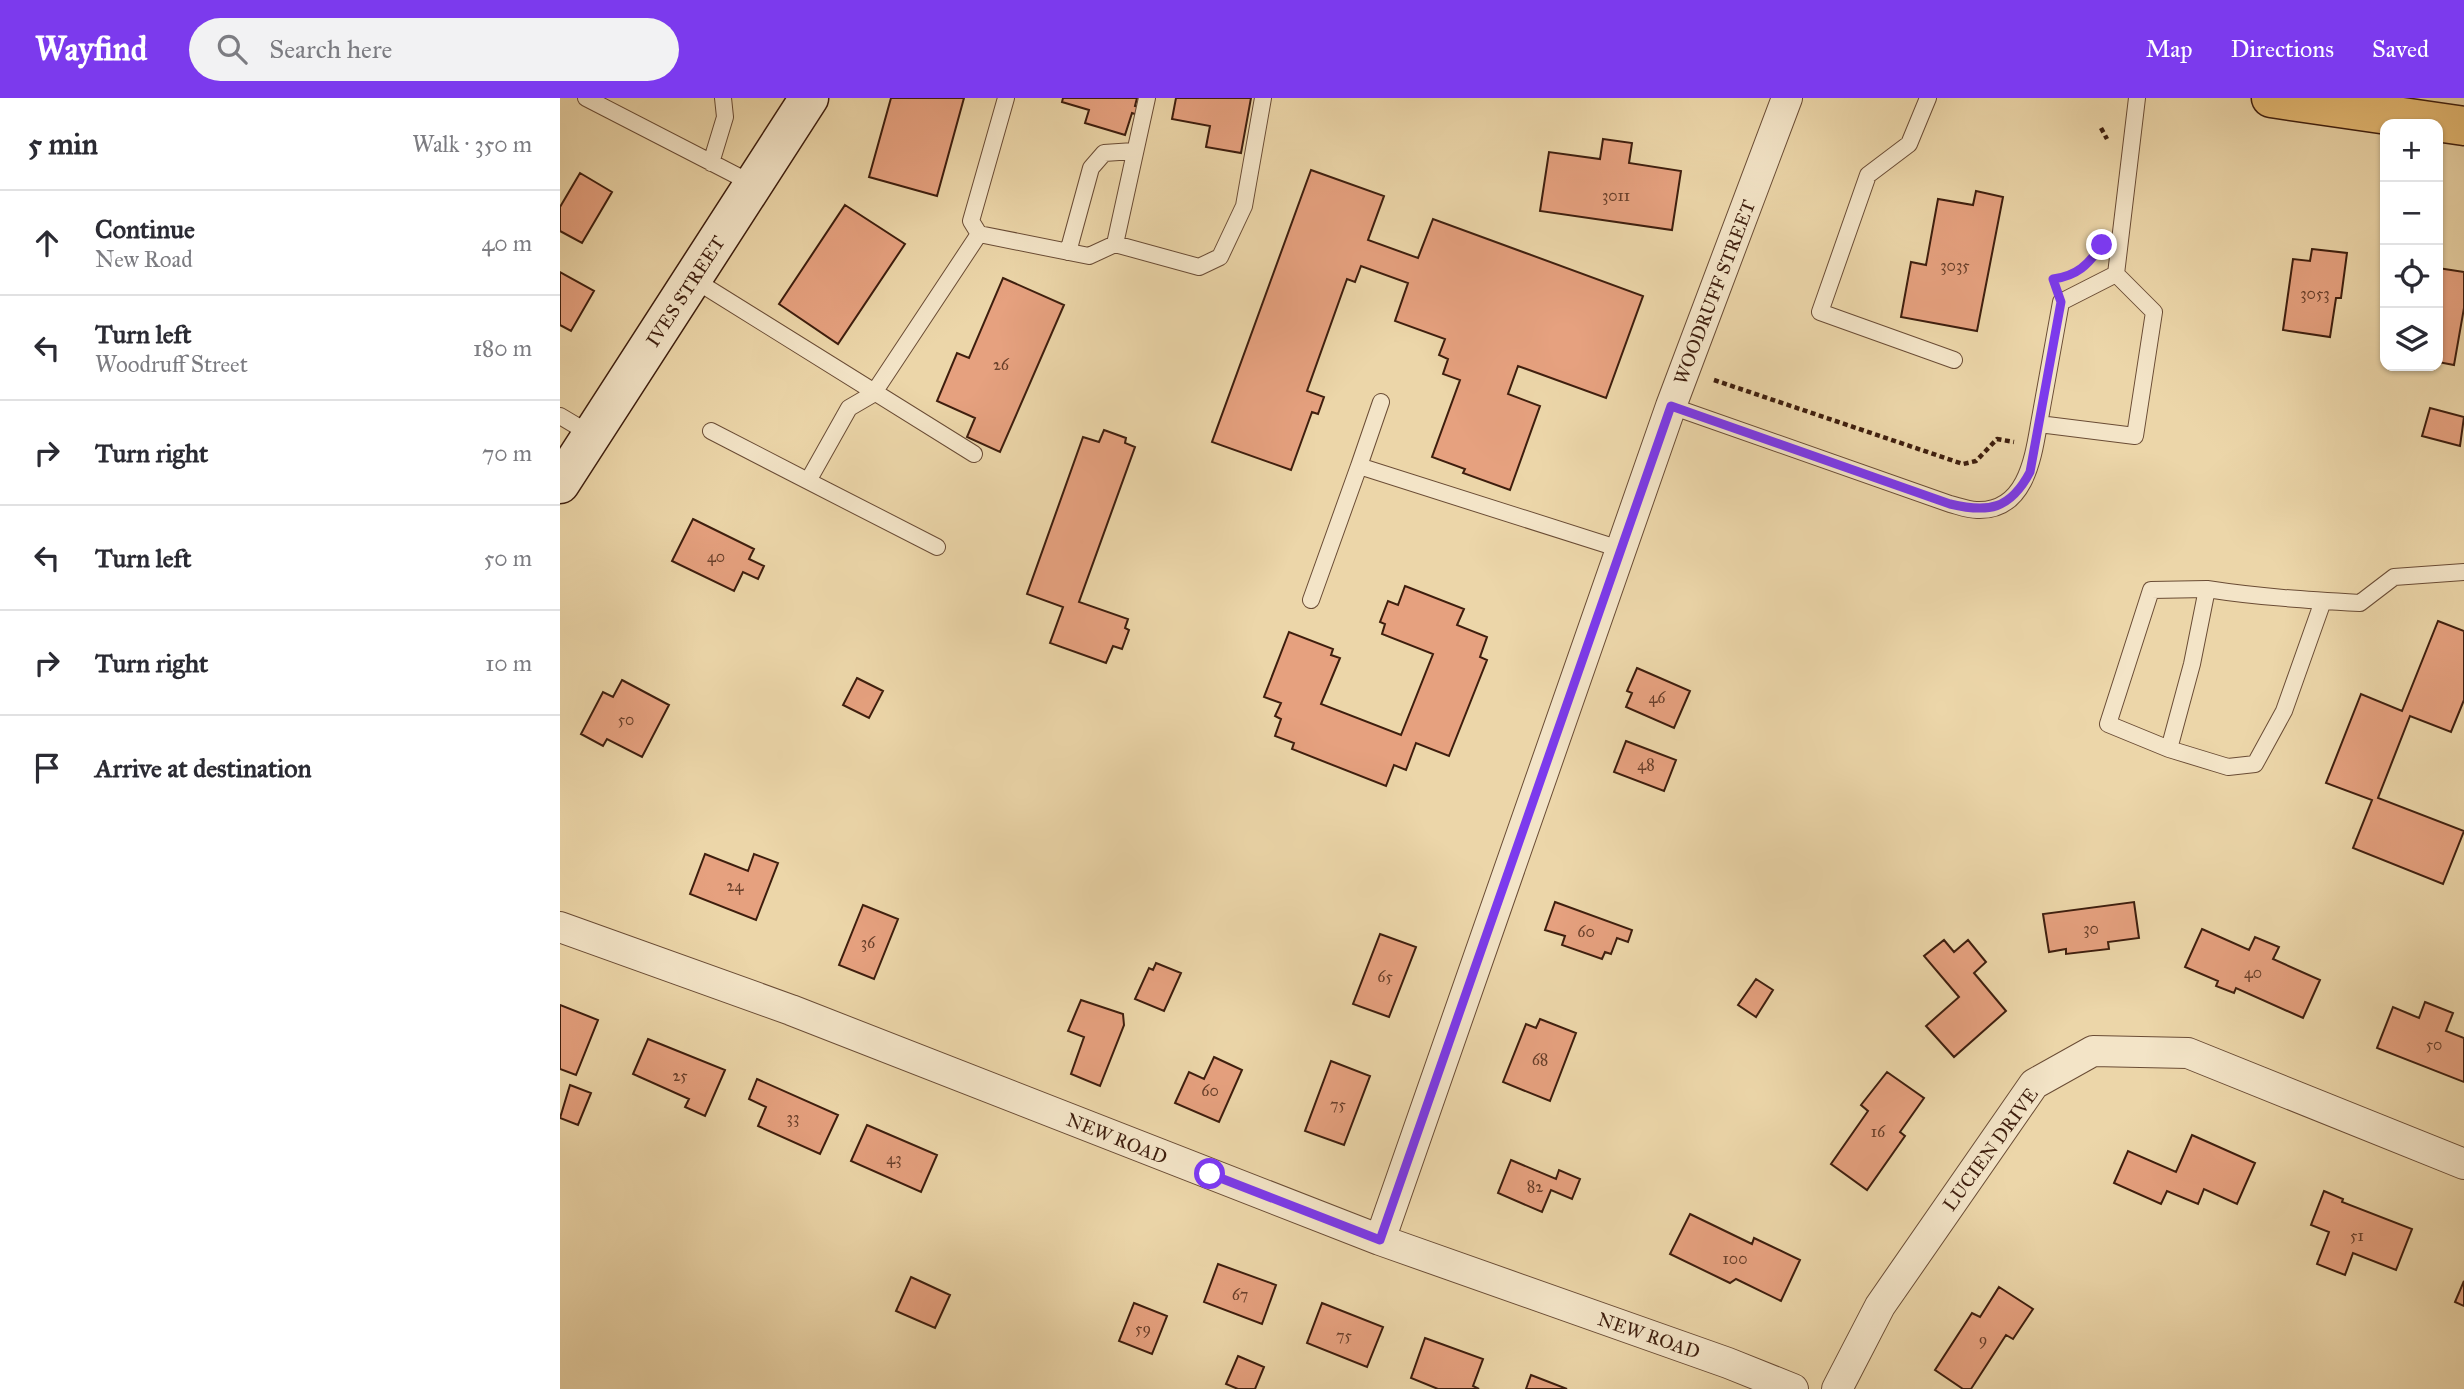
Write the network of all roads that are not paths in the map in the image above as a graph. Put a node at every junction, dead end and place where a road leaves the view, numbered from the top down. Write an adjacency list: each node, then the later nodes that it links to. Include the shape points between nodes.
1 (586, 98): 14 (lane)
2 (723, 98): 14 (lane, via 725,117)
3 (809, 98): 15 (main road, IVES STREET)
4 (1006, 98): 16 (lane, via 971,221)
5 (1147, 98): 13 (lane)
6 (1263, 98): 17 (lane, via 1244,206 1220,257 1199,267)
7 (1787, 98): 24 (street, WOODRUFF STREET)
8 (1928, 98): 21 (lane, via 1909,144 1868,175 1820,312)
9 (2137, 98): 19 (lane)
10 (2271, 98): 11 (highway)
11 (2342, 103): 12 (highway)
12 (2464, 126)
13 (1134, 151): 17 (lane); 18 (lane, via 1104,153 1091,168)
14 (711, 163): 15 (lane)
15 (755, 184): 20 (main road, IVES STREET)
16 (979, 234): 18 (lane); 22 (lane)
17 (1115, 244): 18 (lane, via 1089,256)
18 (1068, 252)
19 (2116, 274): 25 (lane, via 2061,302); 25 (lane, via 2154,312 2136,436)
20 (693, 279): 22 (lane); 26 (main road, IVES STREET)
21 (1954, 360)
22 (873, 394): 28 (lane); 30 (lane, via 849,408)
23 (1381, 402): 29 (lane)
24 (1671, 406): 25 (lane, via 1977,510 1998,507 2022,486 2030,472); 33 (street, WOODRUFF STREET)
25 (2039, 424)
26 (576, 426): 31 (main road, IVES STREET)
27 (710, 431): 30 (lane)
28 (974, 454)
29 (1359, 466): 33 (lane); 36 (lane)
30 (808, 481): 32 (lane)
31 (560, 484)
32 (937, 547)
33 (1620, 549): 41 (street, WOODRUFF STREET)
34 (2464, 572): 37 (lane, via 2394,577 2360,604)
35 (2207, 589): 37 (lane); 38 (lane); 38 (lane, via 2151,590 2108,724)
36 (1311, 600)
37 (2323, 601): 38 (lane, via 2284,711 2255,764 2228,767)
38 (2169, 749)
39 (560, 927): 41 (street, NEW ROAD, via 791,1010)
40 (2464, 1164): 43 (street, LUCIEN DRIVE, via 2188,1053 2093,1051 2034,1084 1880,1306)
41 (1380, 1240): 42 (street, NEW ROAD)
42 (1793, 1389)
43 (1837, 1389)

